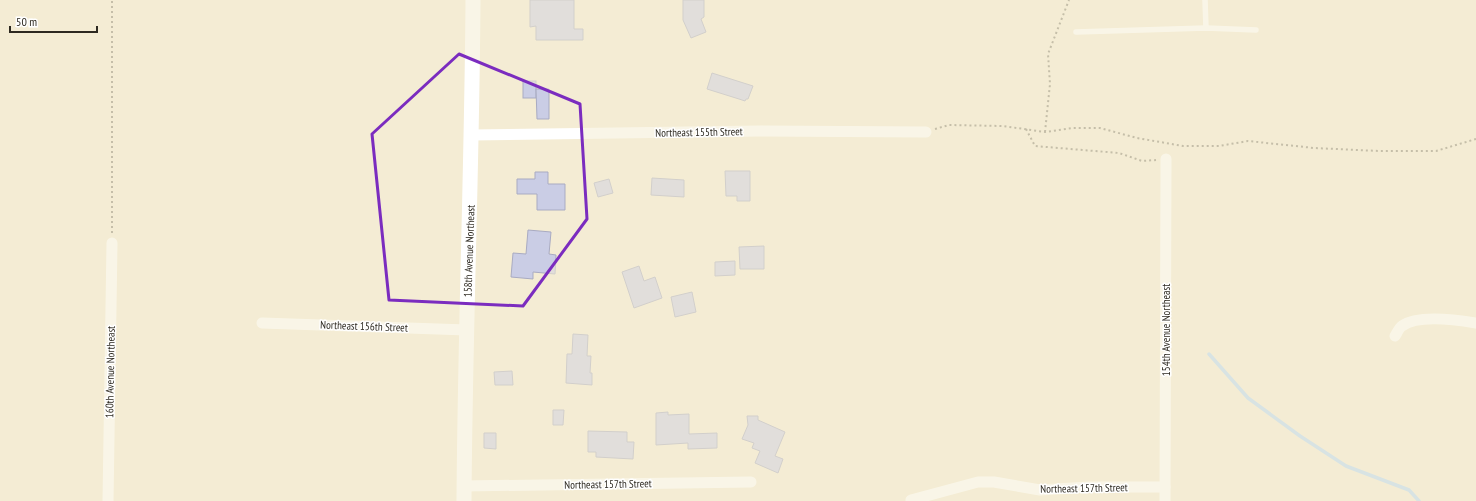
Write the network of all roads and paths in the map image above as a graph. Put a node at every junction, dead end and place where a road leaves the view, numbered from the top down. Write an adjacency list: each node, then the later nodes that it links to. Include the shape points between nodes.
1 (112, 0): 14 (path)
2 (473, 0): 11 (street, 158th Avenue Northeast)
3 (1069, 0): 10 (path, via 1048,54 1050,84)
4 (1205, 0): 5 (lane)
5 (1206, 28): 6 (lane); 7 (lane)
6 (1256, 30)
7 (1076, 32)
8 (1026, 129): 9 (path, via 949,125); 10 (path); 13 (path, via 1035,146 1119,153 1142,161)
9 (926, 132): 11 (street, Northeast 155th Street, via 760,131)
10 (1045, 132): 12 (path, via 1100,128 1137,138 1184,146 1219,146 1248,141 1379,151 1436,151)
11 (472, 135): 17 (street, 158th Avenue Northeast)
12 (1476, 139)
13 (1166, 159): 21 (street, 154th Avenue Northeast)
14 (112, 242): 23 (street, 160th Avenue Northeast)
15 (262, 323): 17 (street, Northeast 156th Street)
16 (1476, 323): 18 (street, via 1434,319 1411,321 1402,326)
17 (467, 330): 20 (street, 158th Avenue Northeast)
18 (1395, 336)
19 (751, 482): 20 (street, Northeast 157th Street)
20 (464, 486): 24 (street, 158th Avenue Northeast)
21 (1165, 487): 22 (street, Northeast 157th Street, via 1040,490 994,482 978,482); 25 (street, 154th Avenue Northeast)
22 (911, 500)
23 (108, 501)
24 (464, 501)
25 (1165, 501)

